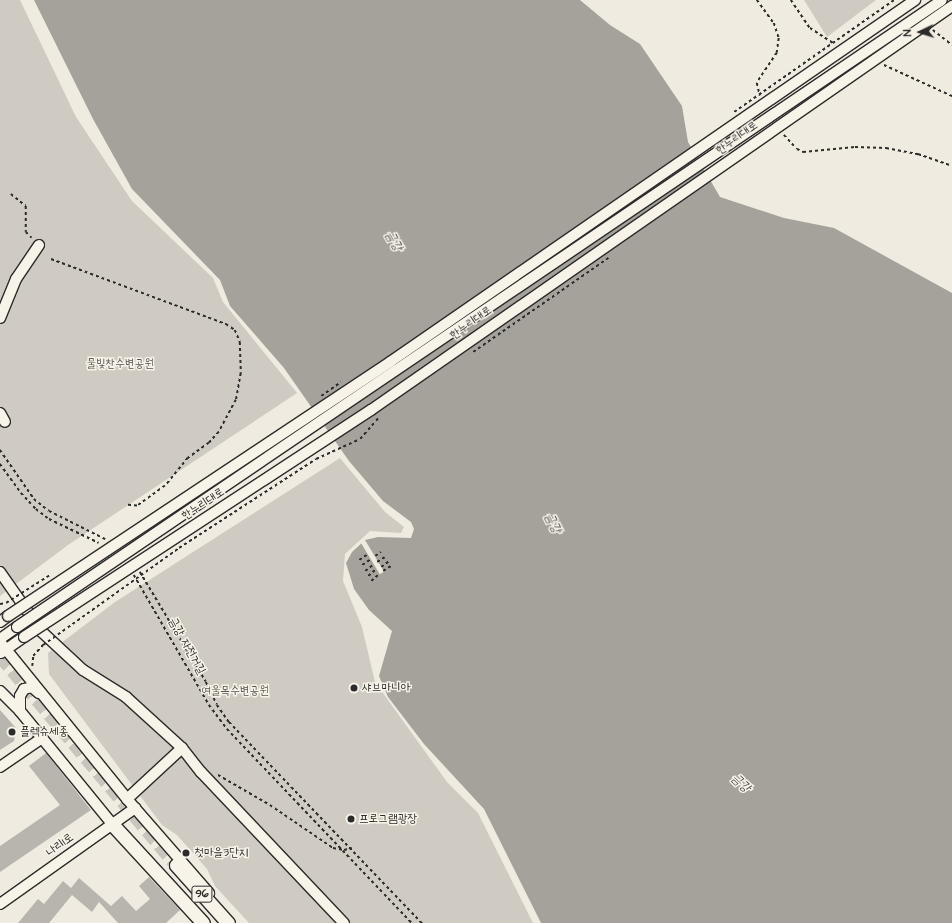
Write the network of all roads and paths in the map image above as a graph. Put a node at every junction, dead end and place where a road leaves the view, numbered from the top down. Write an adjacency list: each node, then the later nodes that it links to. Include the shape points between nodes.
1 (757, 0): 5 (path, via 774,23 779,38 777,53 757,83 758,94)
2 (915, 0): 40 (street, 한누리대로, bridge, via 390,362)
3 (942, 0): 41 (street, bridge)
4 (952, 6): 43 (street, 한누리대로, bridge, via 371,410 24,637)
5 (763, 101)
6 (784, 135): 7 (path, via 803,152 816,153 855,147 886,148 918,154)
7 (952, 166)
8 (10, 194): 9 (path, via 26,206 26,232)
9 (39, 245): 11 (street, via 16,279)
10 (51, 259): 14 (path, via 226,324 235,330 240,342 241,373 236,400 219,432 209,443 188,458 165,486 136,506)
11 (0, 318)
12 (0, 450): 15 (path, via 34,499 49,511)
13 (0, 464): 16 (path, via 36,510)
14 (125, 504)
15 (110, 542)
16 (100, 544)
17 (381, 552): 19 (path)
18 (368, 554): 22 (path)
19 (375, 556)
20 (385, 556): 23 (path)
21 (370, 559): 26 (path)
22 (359, 560)
23 (378, 562)
24 (388, 562): 28 (path)
25 (374, 564): 32 (path)
26 (362, 565)
27 (390, 566): 34 (path)
28 (381, 567)
29 (138, 568): 55 (path, via 196,664 217,706 229,722)
30 (376, 569): 36 (path)
31 (130, 570): 56 (path, 금강 자전거길, via 153,604 209,705 227,729)
32 (365, 571)
33 (0, 572): 49 (street, via 42,632 83,670 126,697)
34 (383, 572)
35 (379, 574): 37 (path)
36 (368, 576)
37 (371, 581)
38 (0, 604): 39 (path)
39 (6, 604)
40 (4, 619)
41 (0, 639)
42 (43, 645): 44 (path, via 34,656)
43 (2, 648): 46 (street)
44 (32, 666)
45 (0, 690): 47 (street)
46 (41, 694): 47 (street, via 32,687 24,689 20,696); 52 (street)
47 (20, 711): 48 (street)
48 (42, 738): 50 (street); 54 (street)
49 (182, 748): 51 (street); 52 (street)
50 (0, 767)
51 (201, 772): 56 (path, via 224,776 333,848); 62 (street)
52 (127, 799): 53 (street)
53 (135, 808): 54 (street, 나리1로); 61 (street)
54 (112, 824): 57 (street, 나리1로); 58 (main road)
55 (352, 848): 56 (path); 64 (path)
56 (344, 850): 63 (path, 금강 자전거길)
57 (0, 904)
58 (203, 923)
59 (216, 923): 60 (main road, 96, via 173,866)
60 (228, 923)
61 (236, 923)
62 (344, 923)
63 (412, 923)
64 (422, 923)

